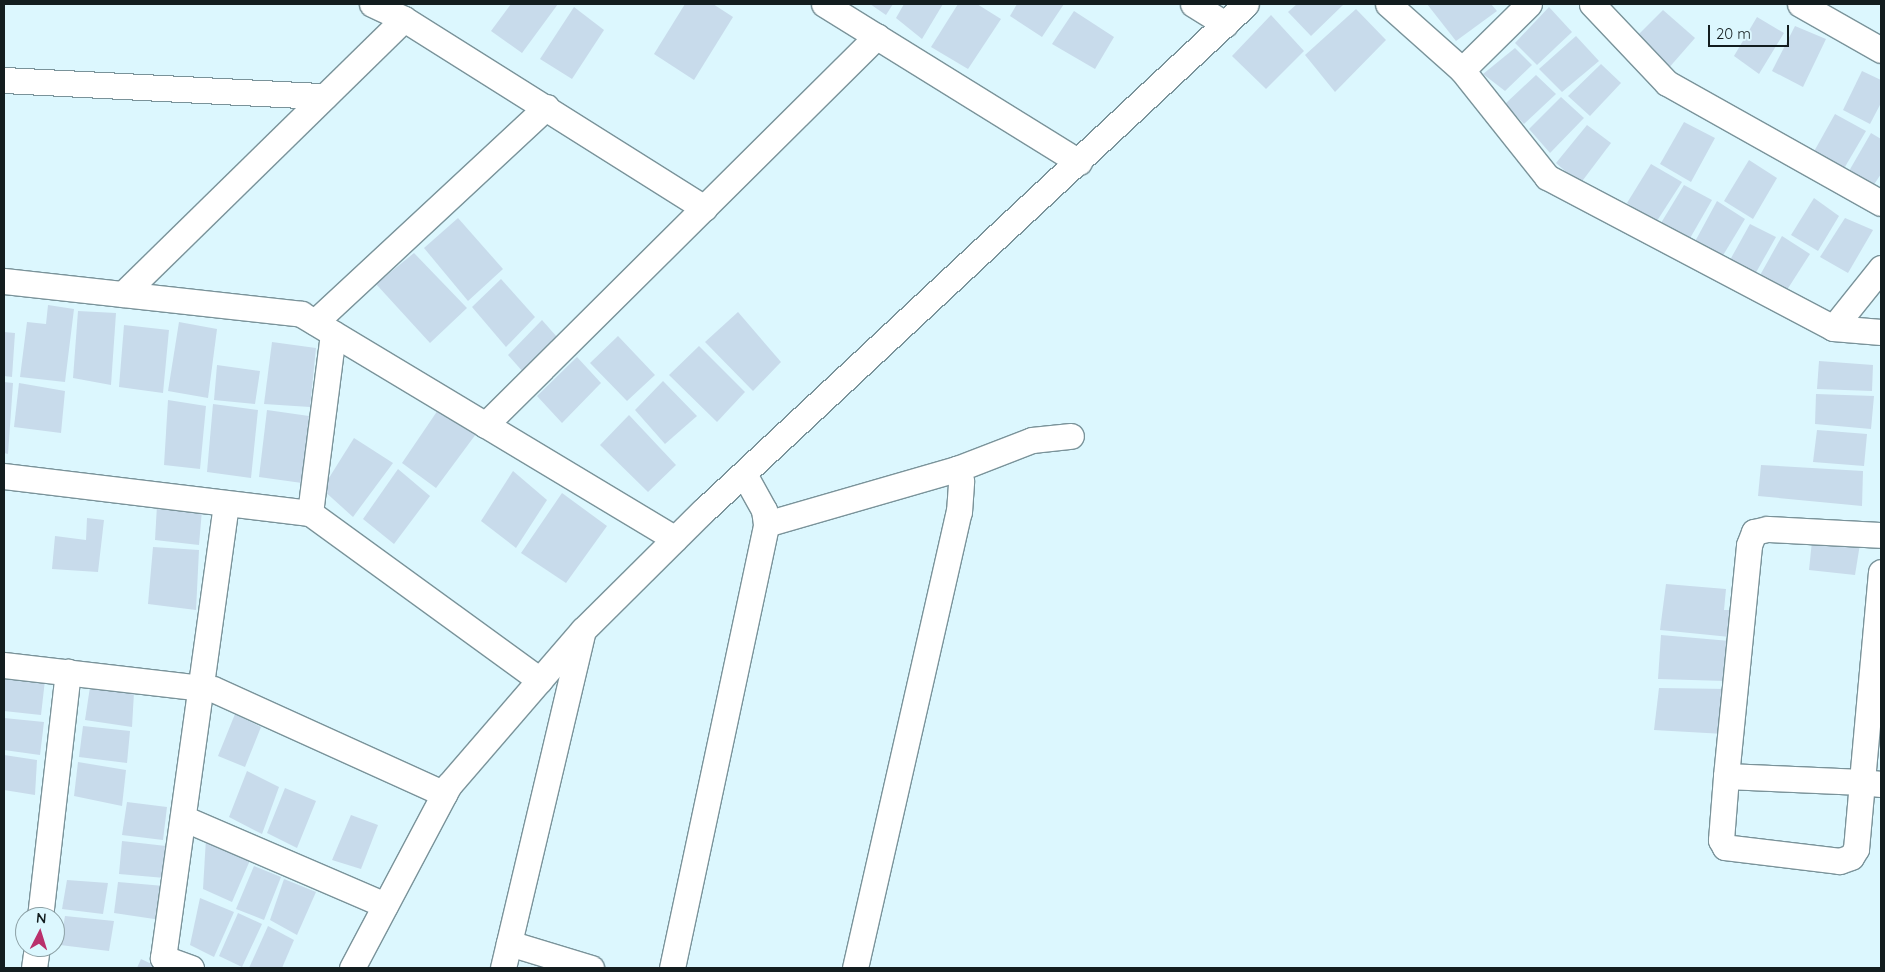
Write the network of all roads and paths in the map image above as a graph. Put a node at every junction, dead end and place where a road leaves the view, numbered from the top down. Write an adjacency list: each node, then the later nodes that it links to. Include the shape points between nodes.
1 (372, 4): 9 (street)
2 (824, 4): 11 (street)
3 (1193, 4): 10 (street)
4 (1246, 4): 10 (street)
5 (1388, 4): 13 (street)
6 (1529, 4): 13 (street)
7 (1592, 4): 18 (street, via 1667,83)
8 (1800, 4): 12 (street)
9 (404, 18): 15 (street); 16 (street)
10 (1225, 24): 17 (street)
11 (877, 36): 17 (street); 19 (street)
12 (1881, 50)
13 (1462, 70): 24 (street, via 1547,177)
14 (4, 80): 15 (street)
15 (325, 96): 22 (street)
16 (546, 108): 19 (street); 23 (street)
17 (1079, 162): 29 (street)
18 (1881, 202)
19 (704, 208): 26 (street)
20 (1881, 268): 24 (street)
21 (4, 281): 22 (street)
22 (123, 294): 23 (street, via 301,314)
23 (324, 328): 26 (street); 32 (street)
24 (1834, 328): 25 (street)
25 (1881, 332)
26 (485, 425): 35 (street)
27 (1071, 436): 28 (street, via 1032,440)
28 (957, 469): 33 (street); 54 (street, via 961,481 959,512)
29 (744, 474): 33 (street, via 764,510); 35 (street)
30 (4, 476): 31 (street)
31 (226, 503): 32 (street); 41 (street)
32 (310, 513): 40 (street)
33 (766, 524): 53 (street)
34 (1881, 535): 42 (street, via 1767,529 1754,532 1749,545)
35 (675, 539): 37 (street)
36 (1881, 572): 43 (street)
37 (583, 630): 40 (street); 48 (street)
38 (4, 665): 39 (street)
39 (68, 672): 41 (street); 47 (street)
40 (540, 680): 44 (street)
41 (201, 687): 44 (street); 45 (street)
42 (1726, 776): 43 (street); 43 (street, via 1721,840 1725,847 1840,861 1856,848)
43 (1872, 783)
44 (444, 794): 46 (street)
45 (183, 818): 46 (street); 49 (street, via 163,958)
46 (386, 905): 50 (street)
47 (41, 907)
48 (509, 943): 51 (street); 52 (street)
49 (191, 968)
50 (352, 968)
51 (503, 968)
52 (591, 968)
53 (672, 968)
54 (855, 968)

